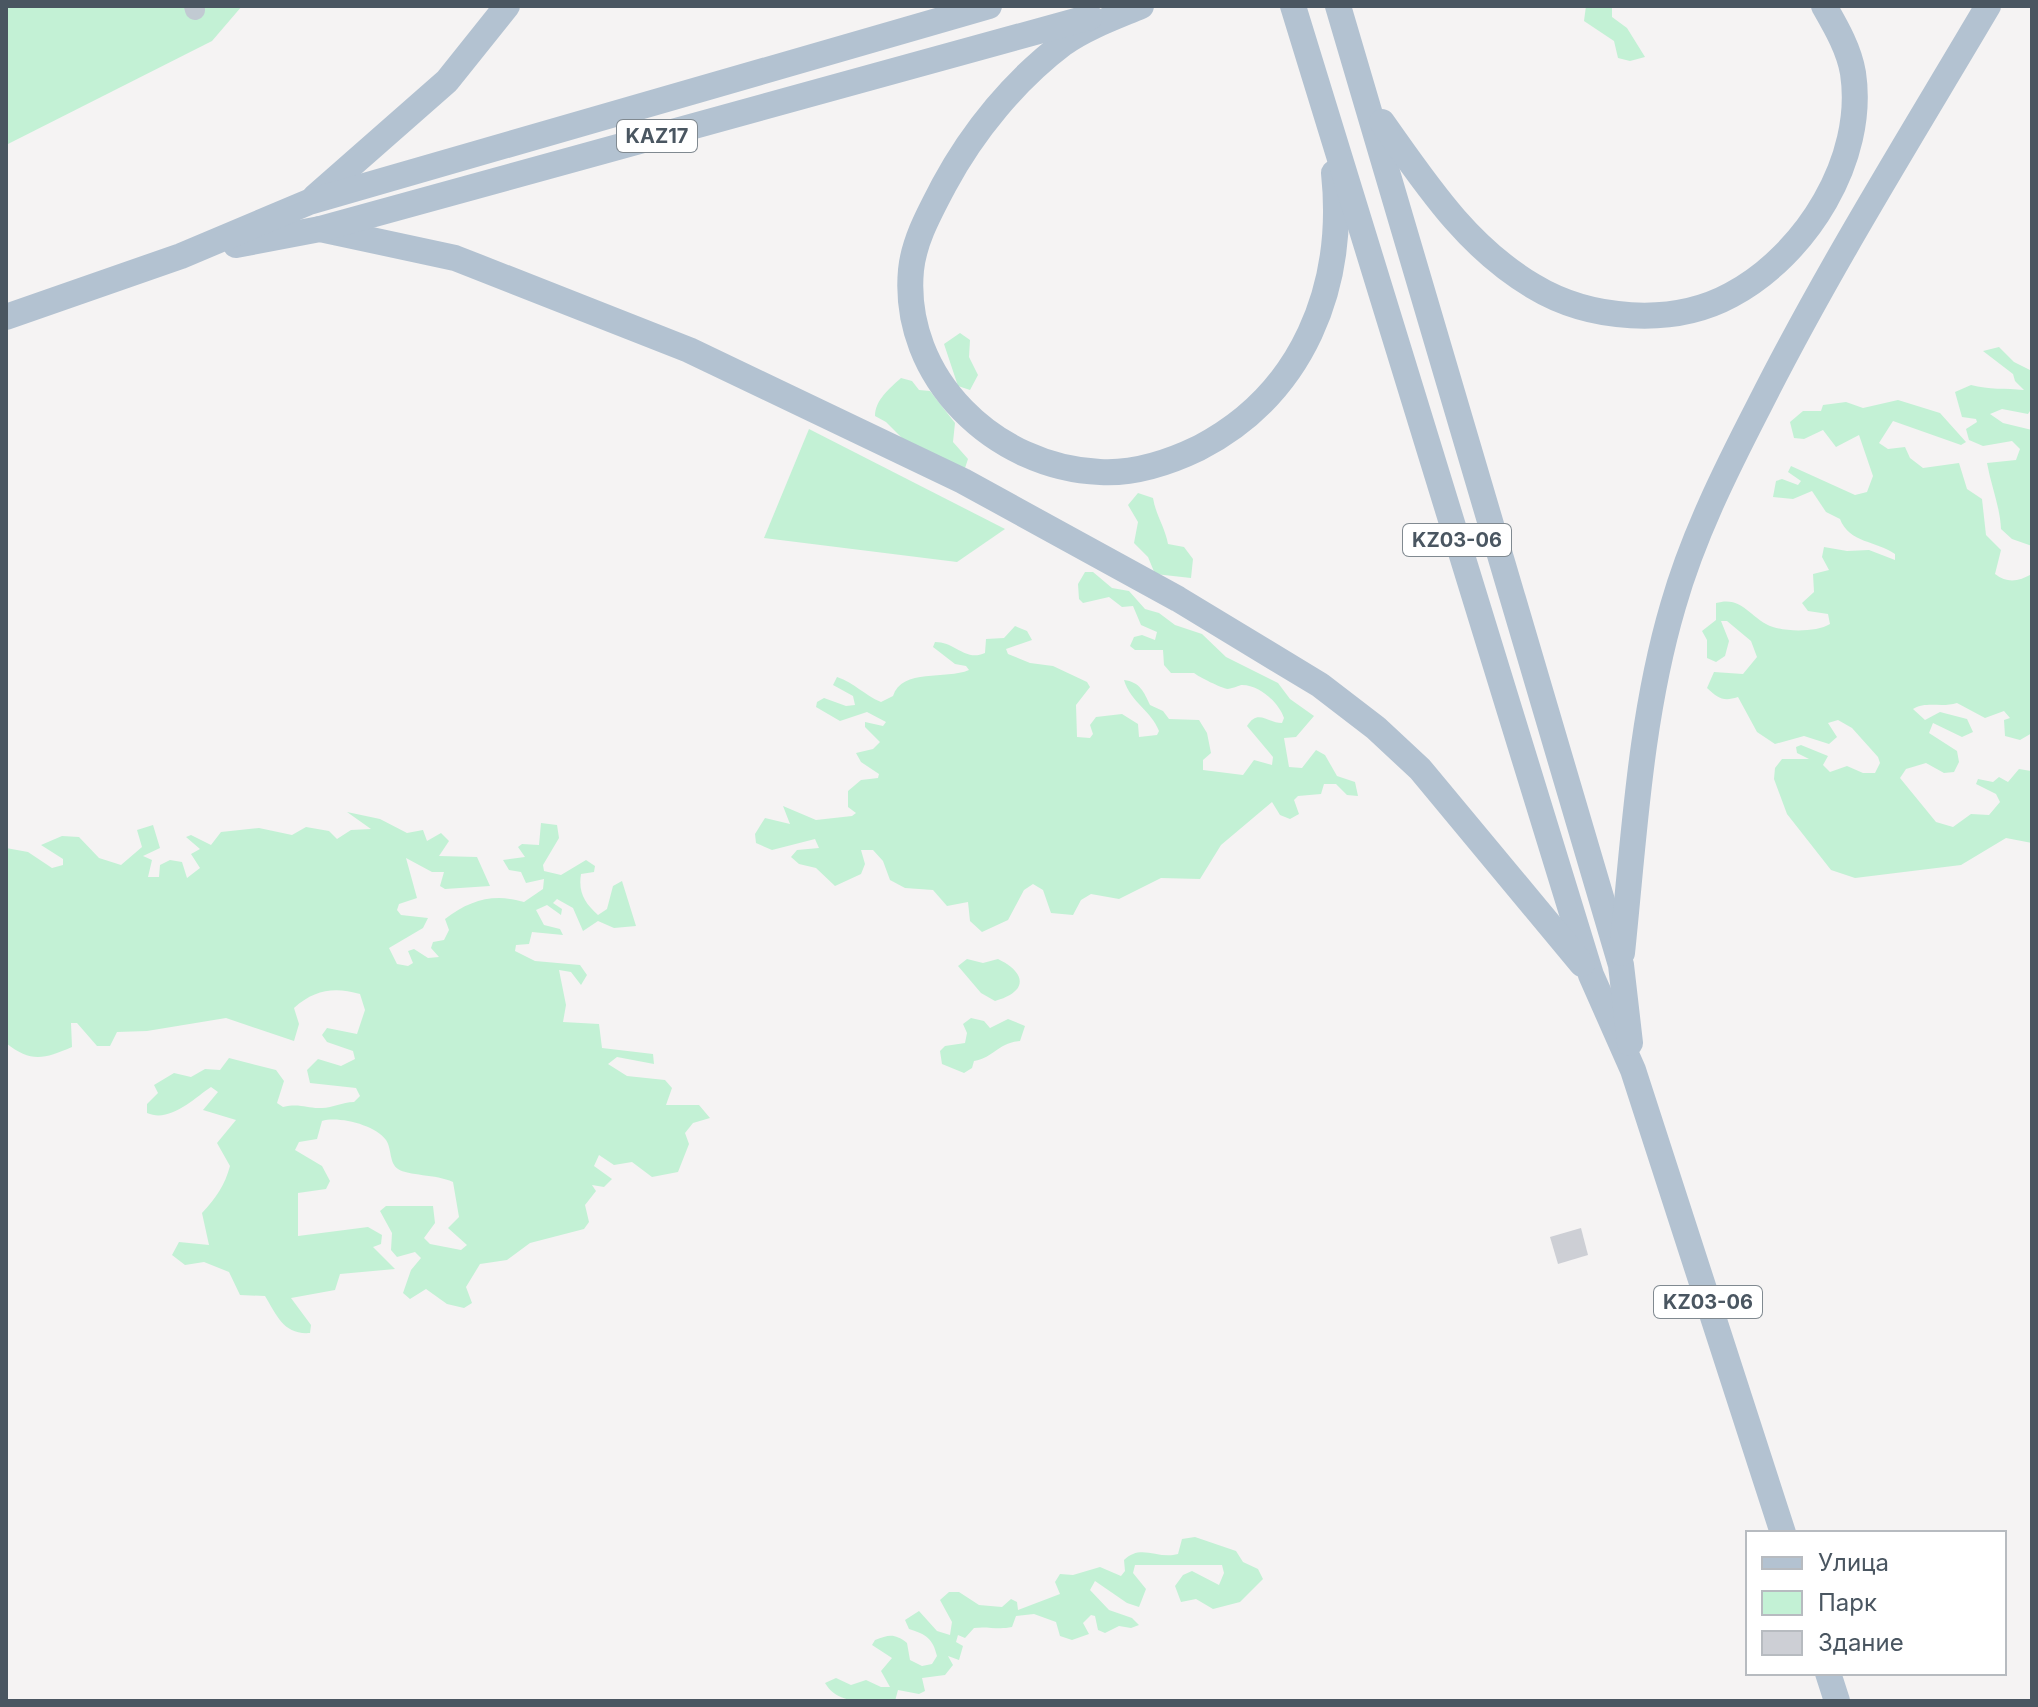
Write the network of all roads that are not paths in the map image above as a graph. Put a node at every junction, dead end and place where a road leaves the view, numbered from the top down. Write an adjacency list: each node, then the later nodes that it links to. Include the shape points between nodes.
1 (507, 6): 11 (main road, via 447,81)
2 (989, 6): 11 (main road, KAZ17)
3 (1129, 6): 12 (main road, KAZ17)
4 (1141, 6): 10 (main road, via 1065,43 1011,92 967,145 920,237 911,294 923,349 948,395 983,431 1060,467 1123,472 1189,453 1252,415 1294,364 1326,291 1337,226)
5 (1293, 6): 10 (main road, KZ03-06)
6 (1338, 6): 9 (main road, KZ03-06)
7 (1824, 6): 9 (main road, via 1847,53 1854,89 1849,143 1826,198 1798,240 1755,280 1730,296 1671,314 1638,316 1583,308 1533,286 1448,215)
8 (1988, 6): 15 (main road, via 1798,328 1697,534 1673,606 1645,745)
9 (1370, 106): 15 (main road, KZ03-06)
10 (1329, 122): 16 (main road, KZ03-06)
11 (309, 202): 13 (main road, KAZ17)
12 (320, 229): 13 (main road, KAZ17); 16 (main road, via 455,258 689,350 963,481 1178,599 1320,685 1376,728 1420,769)
13 (181, 256): 14 (main road, KAZ17)
14 (6, 317)
15 (1621, 965): 17 (main road, KZ03-06)
16 (1591, 975): 17 (main road, KZ03-06)
17 (1633, 1070): 18 (main road, KZ03-06)
18 (1782, 1531)
19 (1829, 1675): 20 (main road)
20 (1837, 1701)

